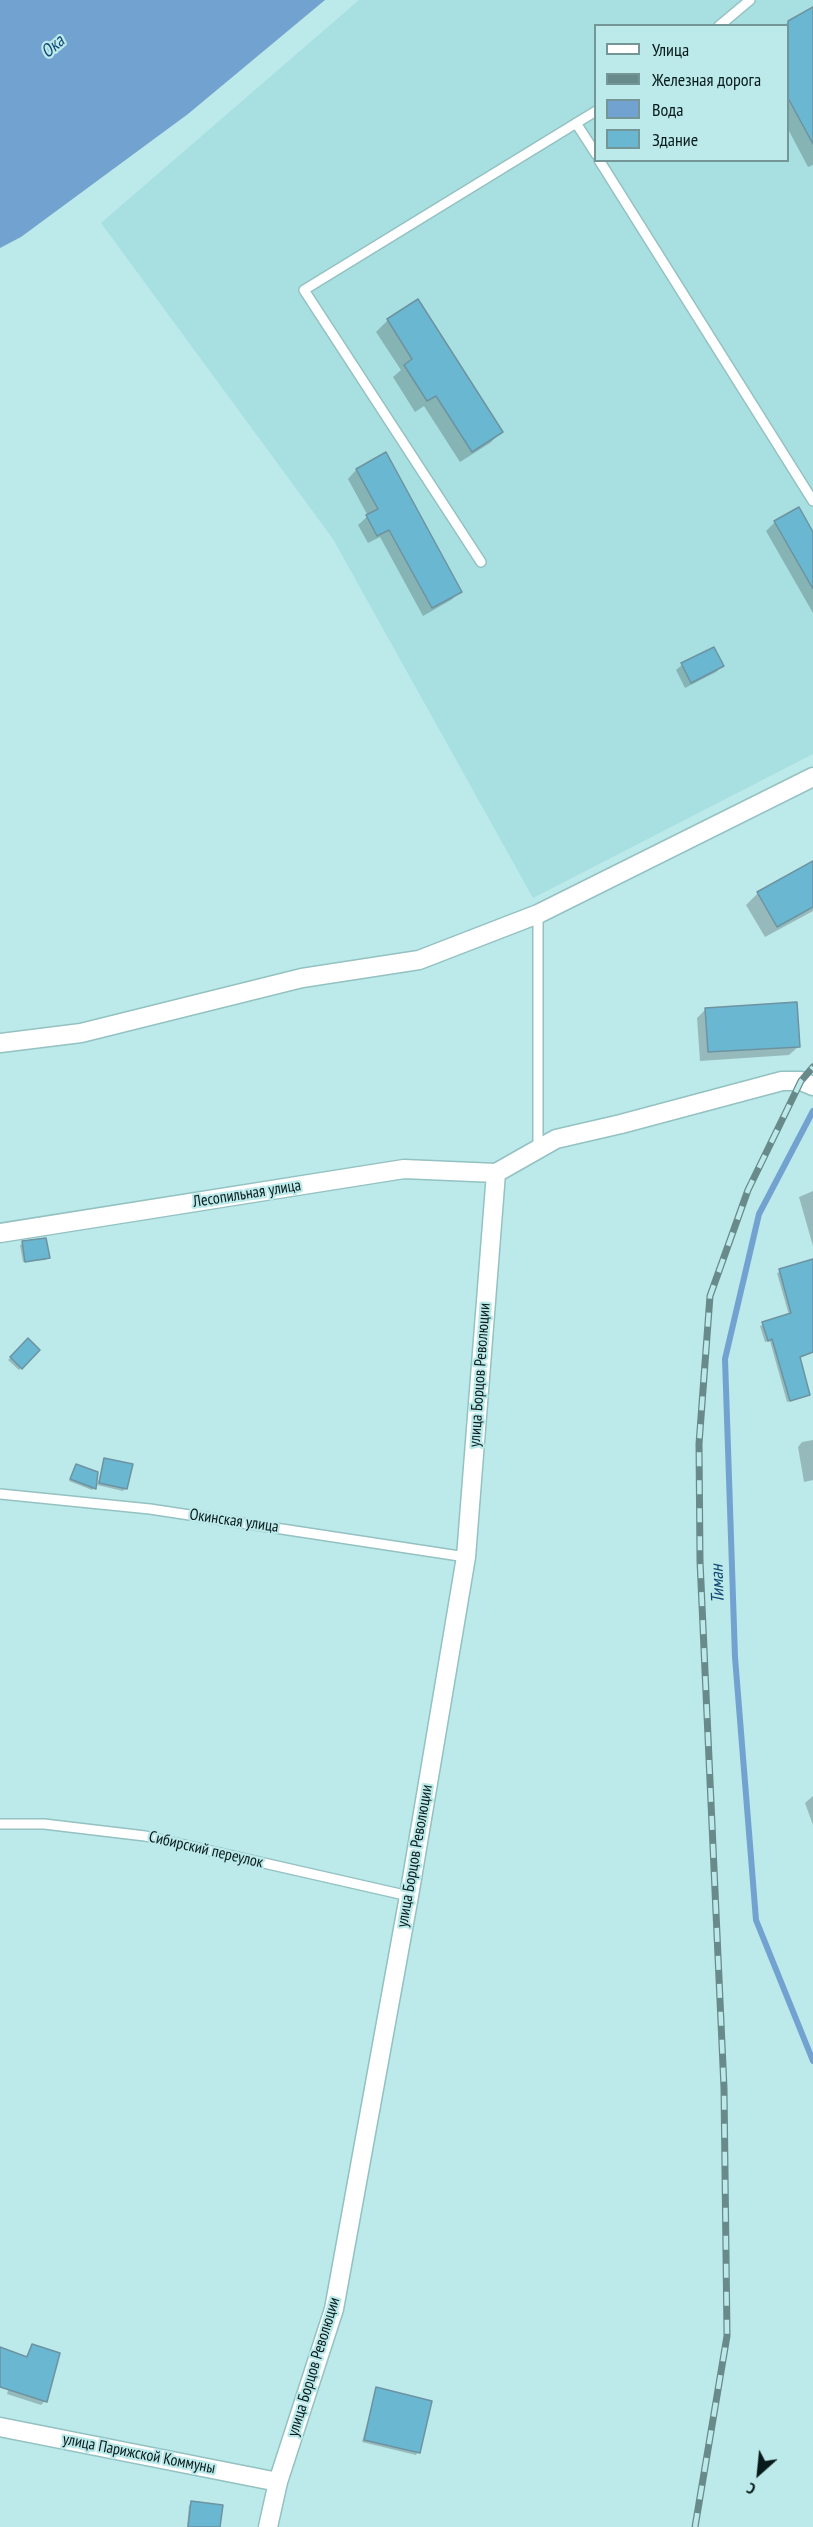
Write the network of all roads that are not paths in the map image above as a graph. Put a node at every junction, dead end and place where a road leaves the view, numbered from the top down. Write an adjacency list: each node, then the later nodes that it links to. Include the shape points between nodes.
1 (750, 0): 2 (lane)
2 (721, 24)
3 (594, 112): 4 (lane)
4 (576, 123): 5 (lane); 8 (lane, via 304,290)
5 (594, 151)
6 (600, 162): 7 (lane)
7 (813, 501)
8 (481, 562)
9 (813, 777): 10 (street)
10 (538, 914): 11 (street, via 419,960 302,978 81,1033); 13 (lane)
11 (0, 1042)
12 (813, 1086): 13 (street, via 782,1081 556,1139)
13 (538, 1149): 14 (street)
14 (496, 1173): 15 (street, Лесопильная улица, via 404,1169); 17 (street, улица Борцов Революции)
15 (0, 1233)
16 (0, 1494): 17 (lane, Окинская улица, via 150,1509)
17 (466, 1557): 19 (street, улица Борцов Революции)
18 (0, 1824): 19 (lane, Сибирский переулок, via 45,1824 145,1836)
19 (409, 1896): 21 (street, улица Борцов Революции, via 334,2309)
20 (0, 2427): 21 (street, улица Парижской Коммуны)
21 (278, 2482): 22 (street, улица Борцов Революции)
22 (268, 2527)

